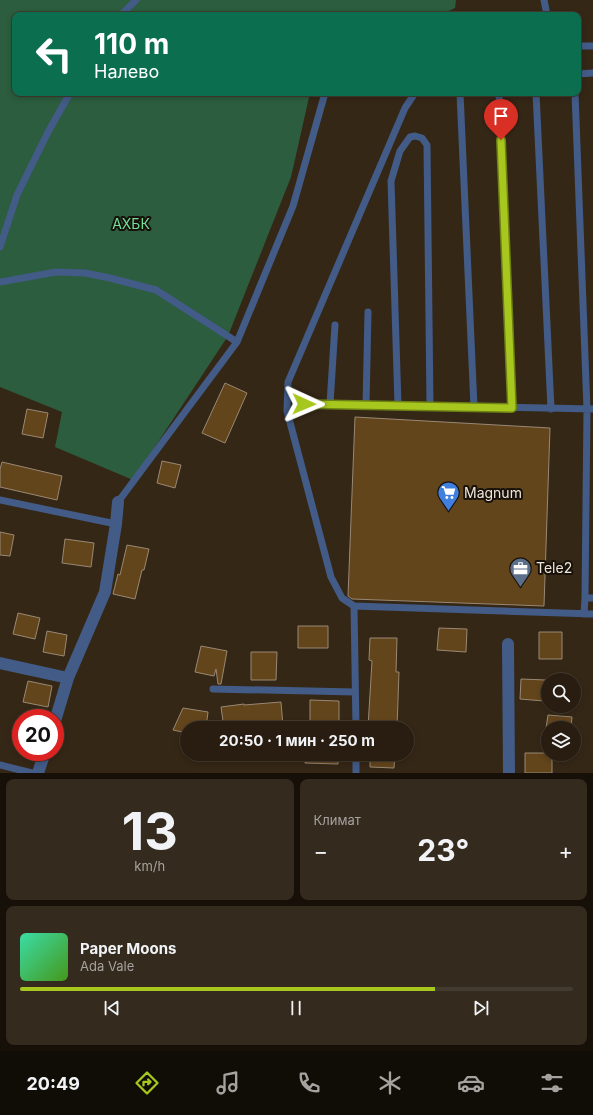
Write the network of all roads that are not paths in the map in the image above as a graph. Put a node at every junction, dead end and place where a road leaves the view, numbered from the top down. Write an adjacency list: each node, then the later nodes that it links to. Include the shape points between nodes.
1 (136, 0): 3 (lane)
2 (544, 0): 4 (lane)
3 (124, 12)
4 (546, 12)
5 (581, 46): 6 (lane)
6 (593, 46)
7 (593, 73): 8 (lane)
8 (581, 74)
9 (68, 96): 16 (lane, via 17,195)
10 (324, 96): 20 (lane, via 294,206)
11 (414, 96): 35 (lane, via 405,108 288,382 287,411 331,577 342,598)
12 (460, 96): 26 (lane)
13 (498, 96): 27 (lane)
14 (536, 96): 28 (lane)
15 (574, 96): 29 (lane)
16 (0, 247)
17 (0, 282): 20 (lane, via 56,272 85,273 110,278 156,290)
18 (368, 312): 23 (lane)
19 (335, 325): 22 (lane)
20 (237, 342): 31 (lane)
21 (304, 404): 22 (lane)
22 (330, 404): 23 (lane)
23 (366, 405): 24 (lane)
24 (398, 406): 25 (lane); 25 (lane, via 391,181 400,151 410,137 415,136 422,138 427,145)
25 (430, 406): 26 (lane)
26 (474, 407): 27 (lane)
27 (512, 408): 28 (lane)
28 (551, 409): 29 (lane)
29 (590, 409): 33 (lane)
30 (0, 500): 32 (lane)
31 (118, 502): 32 (street)
32 (116, 524): 40 (street, via 105,592)
33 (585, 598): 34 (lane); 36 (lane)
34 (593, 598)
35 (354, 606): 36 (lane); 42 (lane)
36 (584, 614): 37 (lane)
37 (593, 614)
38 (508, 644): 51 (street)
39 (0, 663): 40 (street)
40 (68, 678): 43 (street)
41 (213, 689): 42 (lane)
42 (355, 692): 44 (lane)
43 (58, 709)
44 (356, 721)
45 (42, 761): 49 (street)
46 (356, 761): 50 (lane)
47 (0, 765): 48 (lane)
48 (32, 773)
49 (38, 773)
50 (356, 773)
51 (509, 773)

